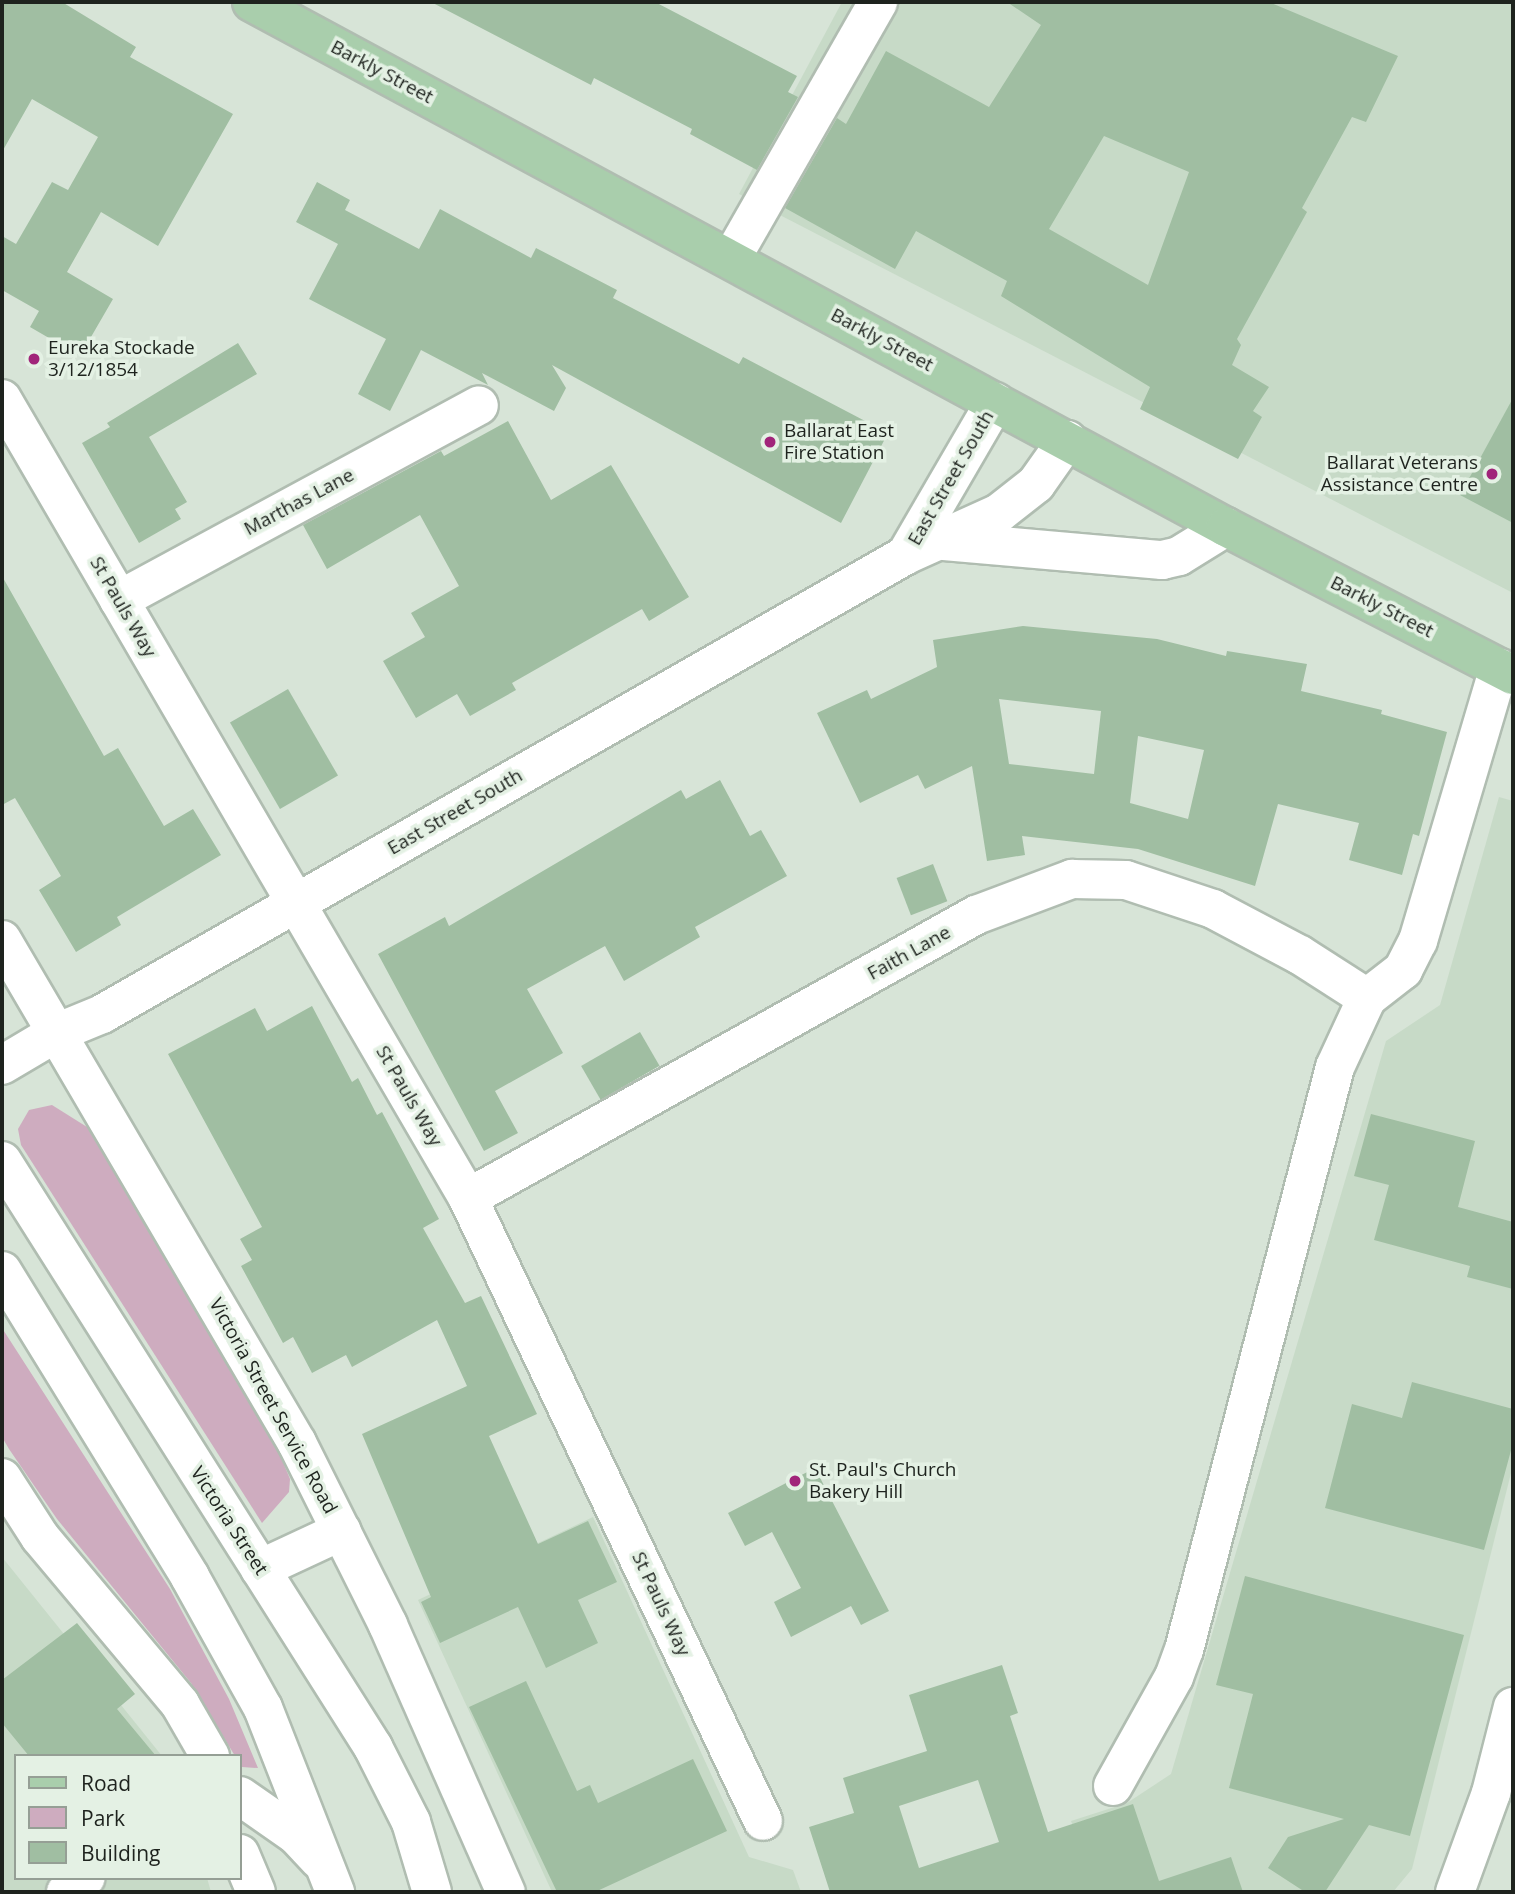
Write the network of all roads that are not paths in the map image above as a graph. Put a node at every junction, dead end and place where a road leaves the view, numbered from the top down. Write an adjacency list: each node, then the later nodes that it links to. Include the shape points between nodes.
1 (252, 2): 3 (main road, Barkly Street)
2 (878, 2): 3 (street)
3 (731, 259): 5 (main road, Barkly Street)
4 (2, 400): 10 (street, St Pauls Way)
5 (995, 402): 7 (main road, Barkly Street); 9 (street, East Street South)
6 (479, 405): 10 (street, Marthas Lane)
7 (1067, 440): 8 (main road, Barkly Street); 9 (street, East Street South, via 1026,494 989,519)
8 (1226, 527): 9 (street, via 1179,556 1162,560); 11 (main road, Barkly Street)
9 (923, 548): 12 (street, East Street South)
10 (119, 600): 12 (street, St Pauls Way)
11 (1506, 672): 14 (street, via 1418,941 1403,970)
12 (296, 903): 15 (street, East Street South, via 102,1014); 18 (street, St Pauls Way)
13 (2, 940): 15 (street, Victoria Street Service Road)
14 (1367, 998): 18 (street, Faith Lane, via 1300,954 1213,909 1126,880 1072,879 976,915); 25 (street, via 1335,1067 1184,1650 1174,1677)
15 (56, 1033): 16 (street, East Street South); 21 (street, Victoria Street Service Road, via 262,1382)
16 (2, 1065)
17 (2, 1161): 22 (street, Victoria Street)
18 (468, 1198): 28 (street, St Pauls Way)
19 (2, 1270): 31 (street, via 190,1577 263,1708)
20 (2, 1478): 24 (street, via 40,1537 180,1704)
21 (342, 1531): 22 (street); 35 (street, Victoria Street Service Road)
22 (260, 1569): 34 (street, Victoria Street, via 386,1769 414,1831)
23 (1513, 1707): 26 (street)
24 (210, 1754)
25 (1113, 1786)
26 (1491, 1793): 36 (street); 37 (street)
27 (242, 1797): 31 (street, via 296,1835)
28 (763, 1821)
29 (242, 1859): 33 (street)
30 (82, 1880): 32 (street)
31 (332, 1884)
32 (66, 1892)
33 (256, 1892)
34 (432, 1892)
35 (506, 1892)
36 (1455, 1892)
37 (1478, 1892)

